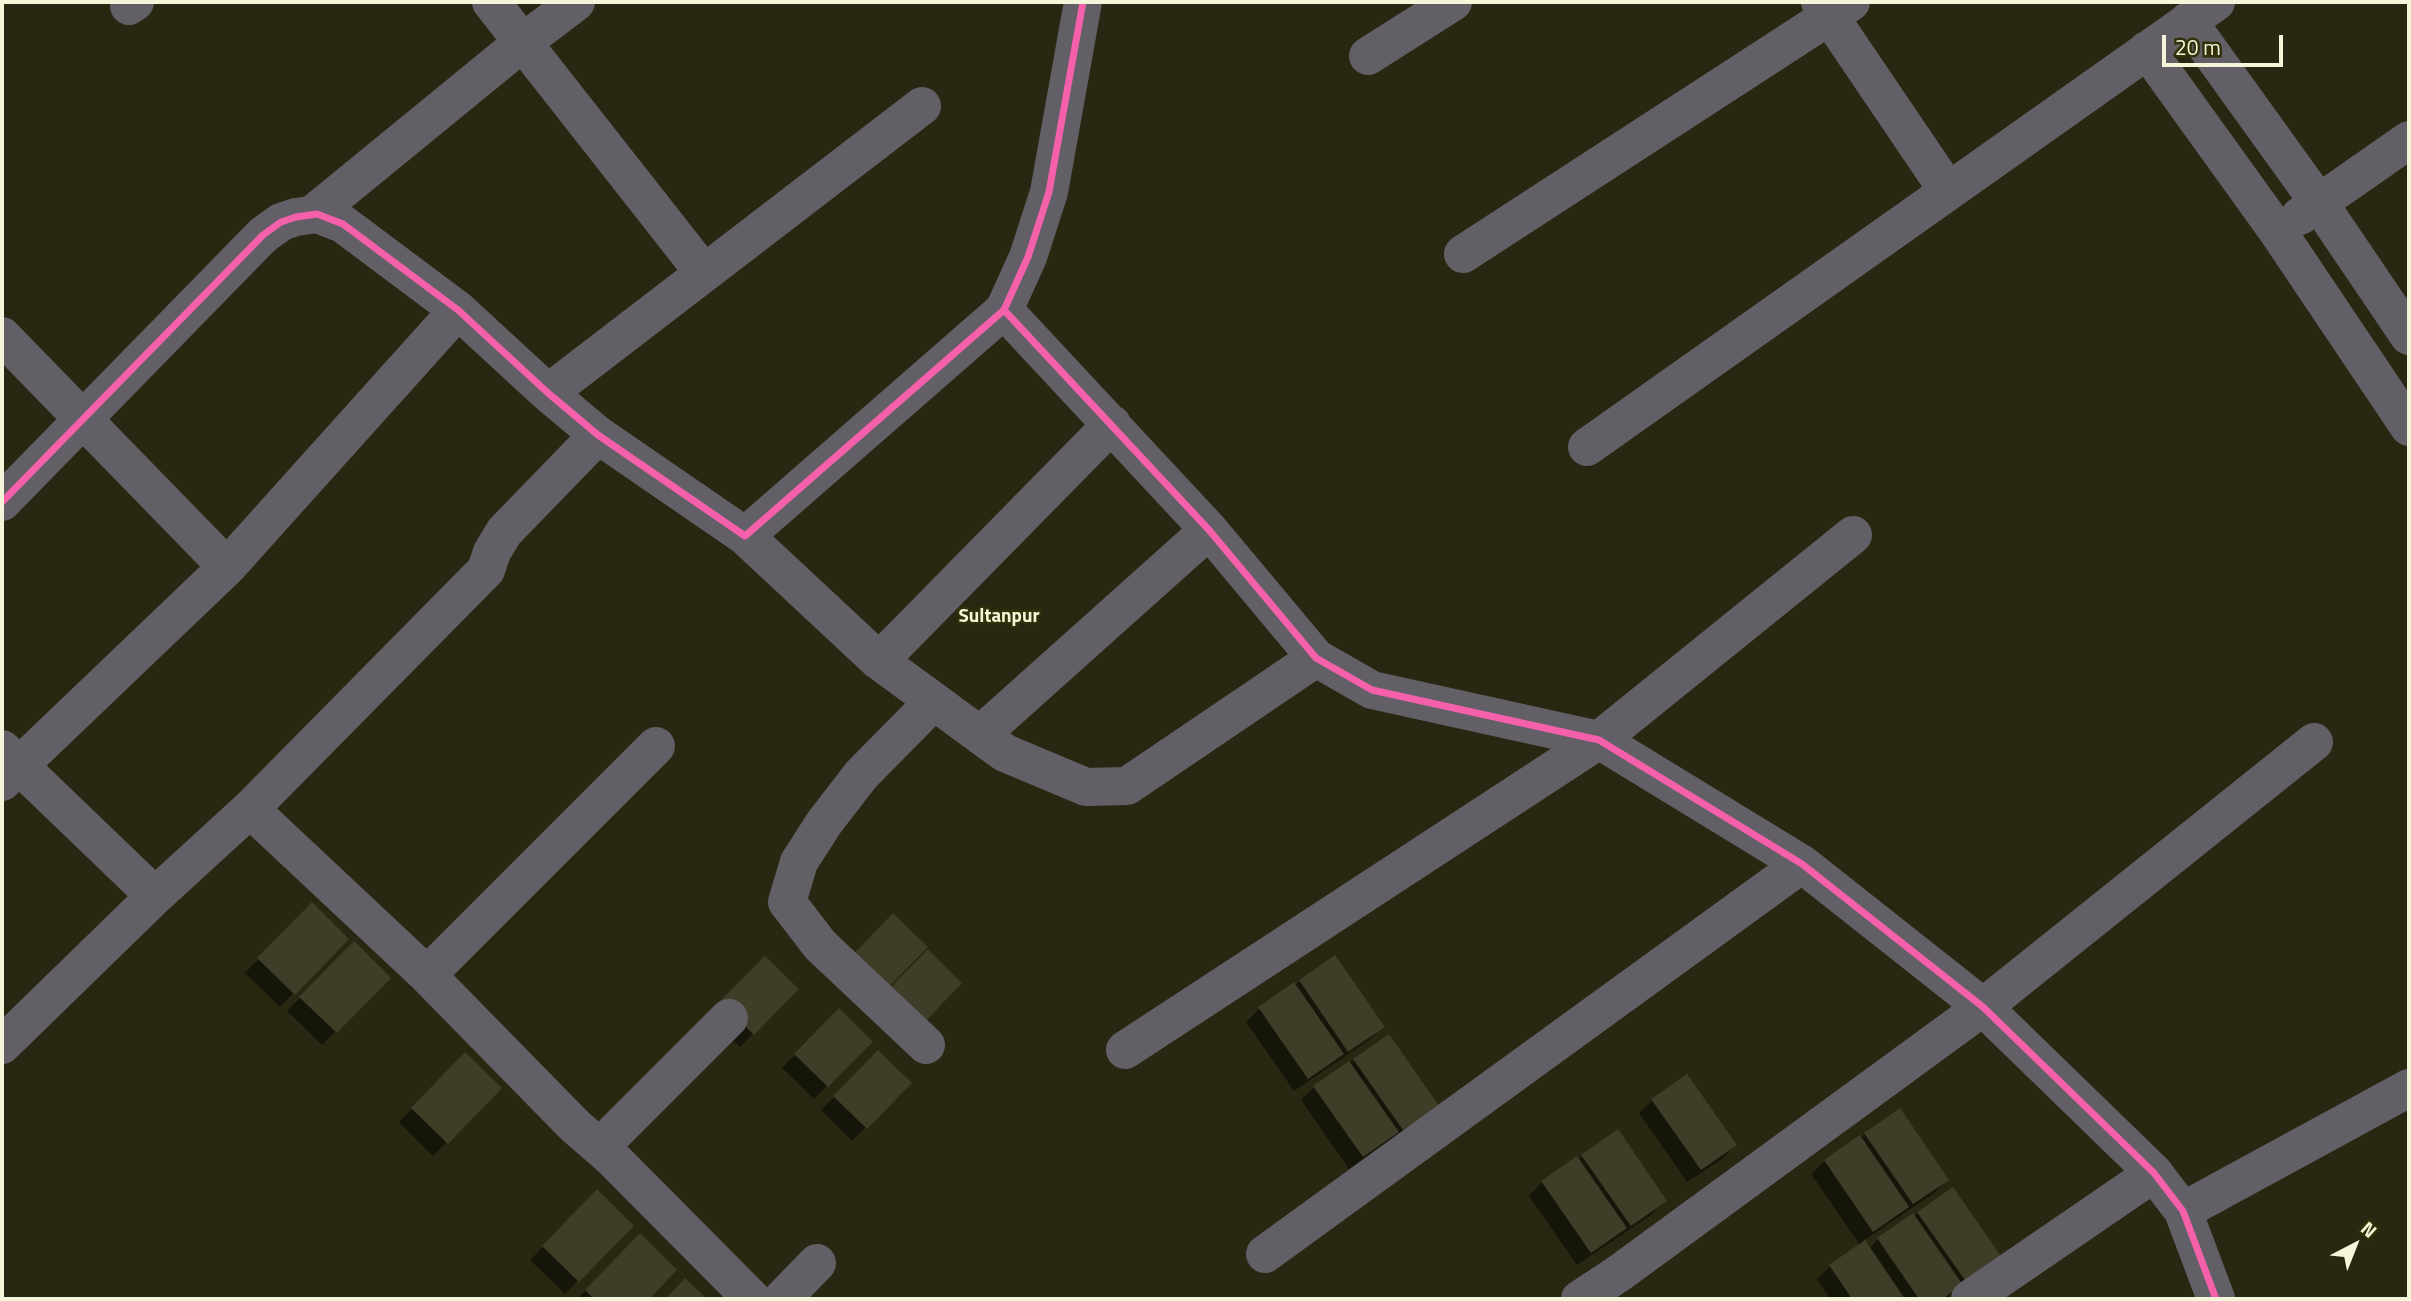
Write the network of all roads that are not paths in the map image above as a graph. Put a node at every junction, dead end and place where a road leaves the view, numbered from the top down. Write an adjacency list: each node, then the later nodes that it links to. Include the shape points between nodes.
1 (491, 2): 7 (street)
2 (576, 2): 7 (street)
3 (1083, 2): 19 (street, via 1049,192 1028,257)
4 (1452, 2): 9 (street)
5 (1834, 7): 12 (street); 16 (street)
6 (2202, 11): 8 (street); 13 (street)
7 (522, 43): 14 (street); 17 (street)
8 (2147, 50): 12 (street); 15 (street)
9 (1368, 57)
10 (922, 106): 17 (street)
11 (2409, 140): 13 (street)
12 (1948, 191): 27 (street)
13 (2319, 203): 15 (street); 20 (street)
14 (313, 214): 18 (street, via 343,224); 24 (street, via 281,222 263,235)
15 (2278, 232): 23 (street)
16 (1463, 254)
17 (704, 274): 22 (street)
18 (458, 310): 22 (street); 32 (street)
19 (1004, 310): 25 (street); 31 (street)
20 (2409, 336)
21 (2, 337): 24 (street)
22 (548, 393): 26 (street)
23 (2406, 417)
24 (83, 420): 28 (street); 32 (street)
25 (1112, 424): 29 (street); 34 (street)
26 (598, 435): 31 (street); 41 (street, via 504,532 486,570)
27 (1587, 447)
28 (2, 502)
29 (1209, 530): 33 (street); 36 (street)
30 (1853, 535): 37 (street)
31 (745, 536): 34 (street)
32 (227, 567): 40 (street)
33 (1316, 658): 36 (street, via 1127,786 1086,787 1005,753); 37 (street, via 1372,690)
34 (879, 661): 35 (street)
35 (934, 701): 36 (street); 48 (street, via 860,775 824,823 799,862 787,902 820,945)
36 (980, 734)
37 (1600, 740): 42 (street); 49 (street)
38 (2314, 742): 45 (street)
39 (656, 747): 44 (street)
40 (7, 766): 43 (street)
41 (250, 809): 43 (street); 44 (street)
42 (1802, 864): 45 (street); 54 (street)
43 (155, 896): 47 (street)
44 (427, 975): 51 (street)
45 (1983, 1007): 52 (street); 56 (street)
46 (729, 1018): 51 (street)
47 (2, 1045)
48 (926, 1045)
49 (1125, 1050)
50 (2409, 1088): 53 (street)
51 (600, 1147): 57 (street)
52 (2154, 1173): 53 (street); 60 (street)
53 (2183, 1211): 61 (street)
54 (1265, 1254)
55 (817, 1263): 58 (street)
56 (1626, 1287): 59 (street)
57 (752, 1299)
58 (782, 1299)
59 (1580, 1299)
60 (1970, 1299)
61 (2216, 1299)

